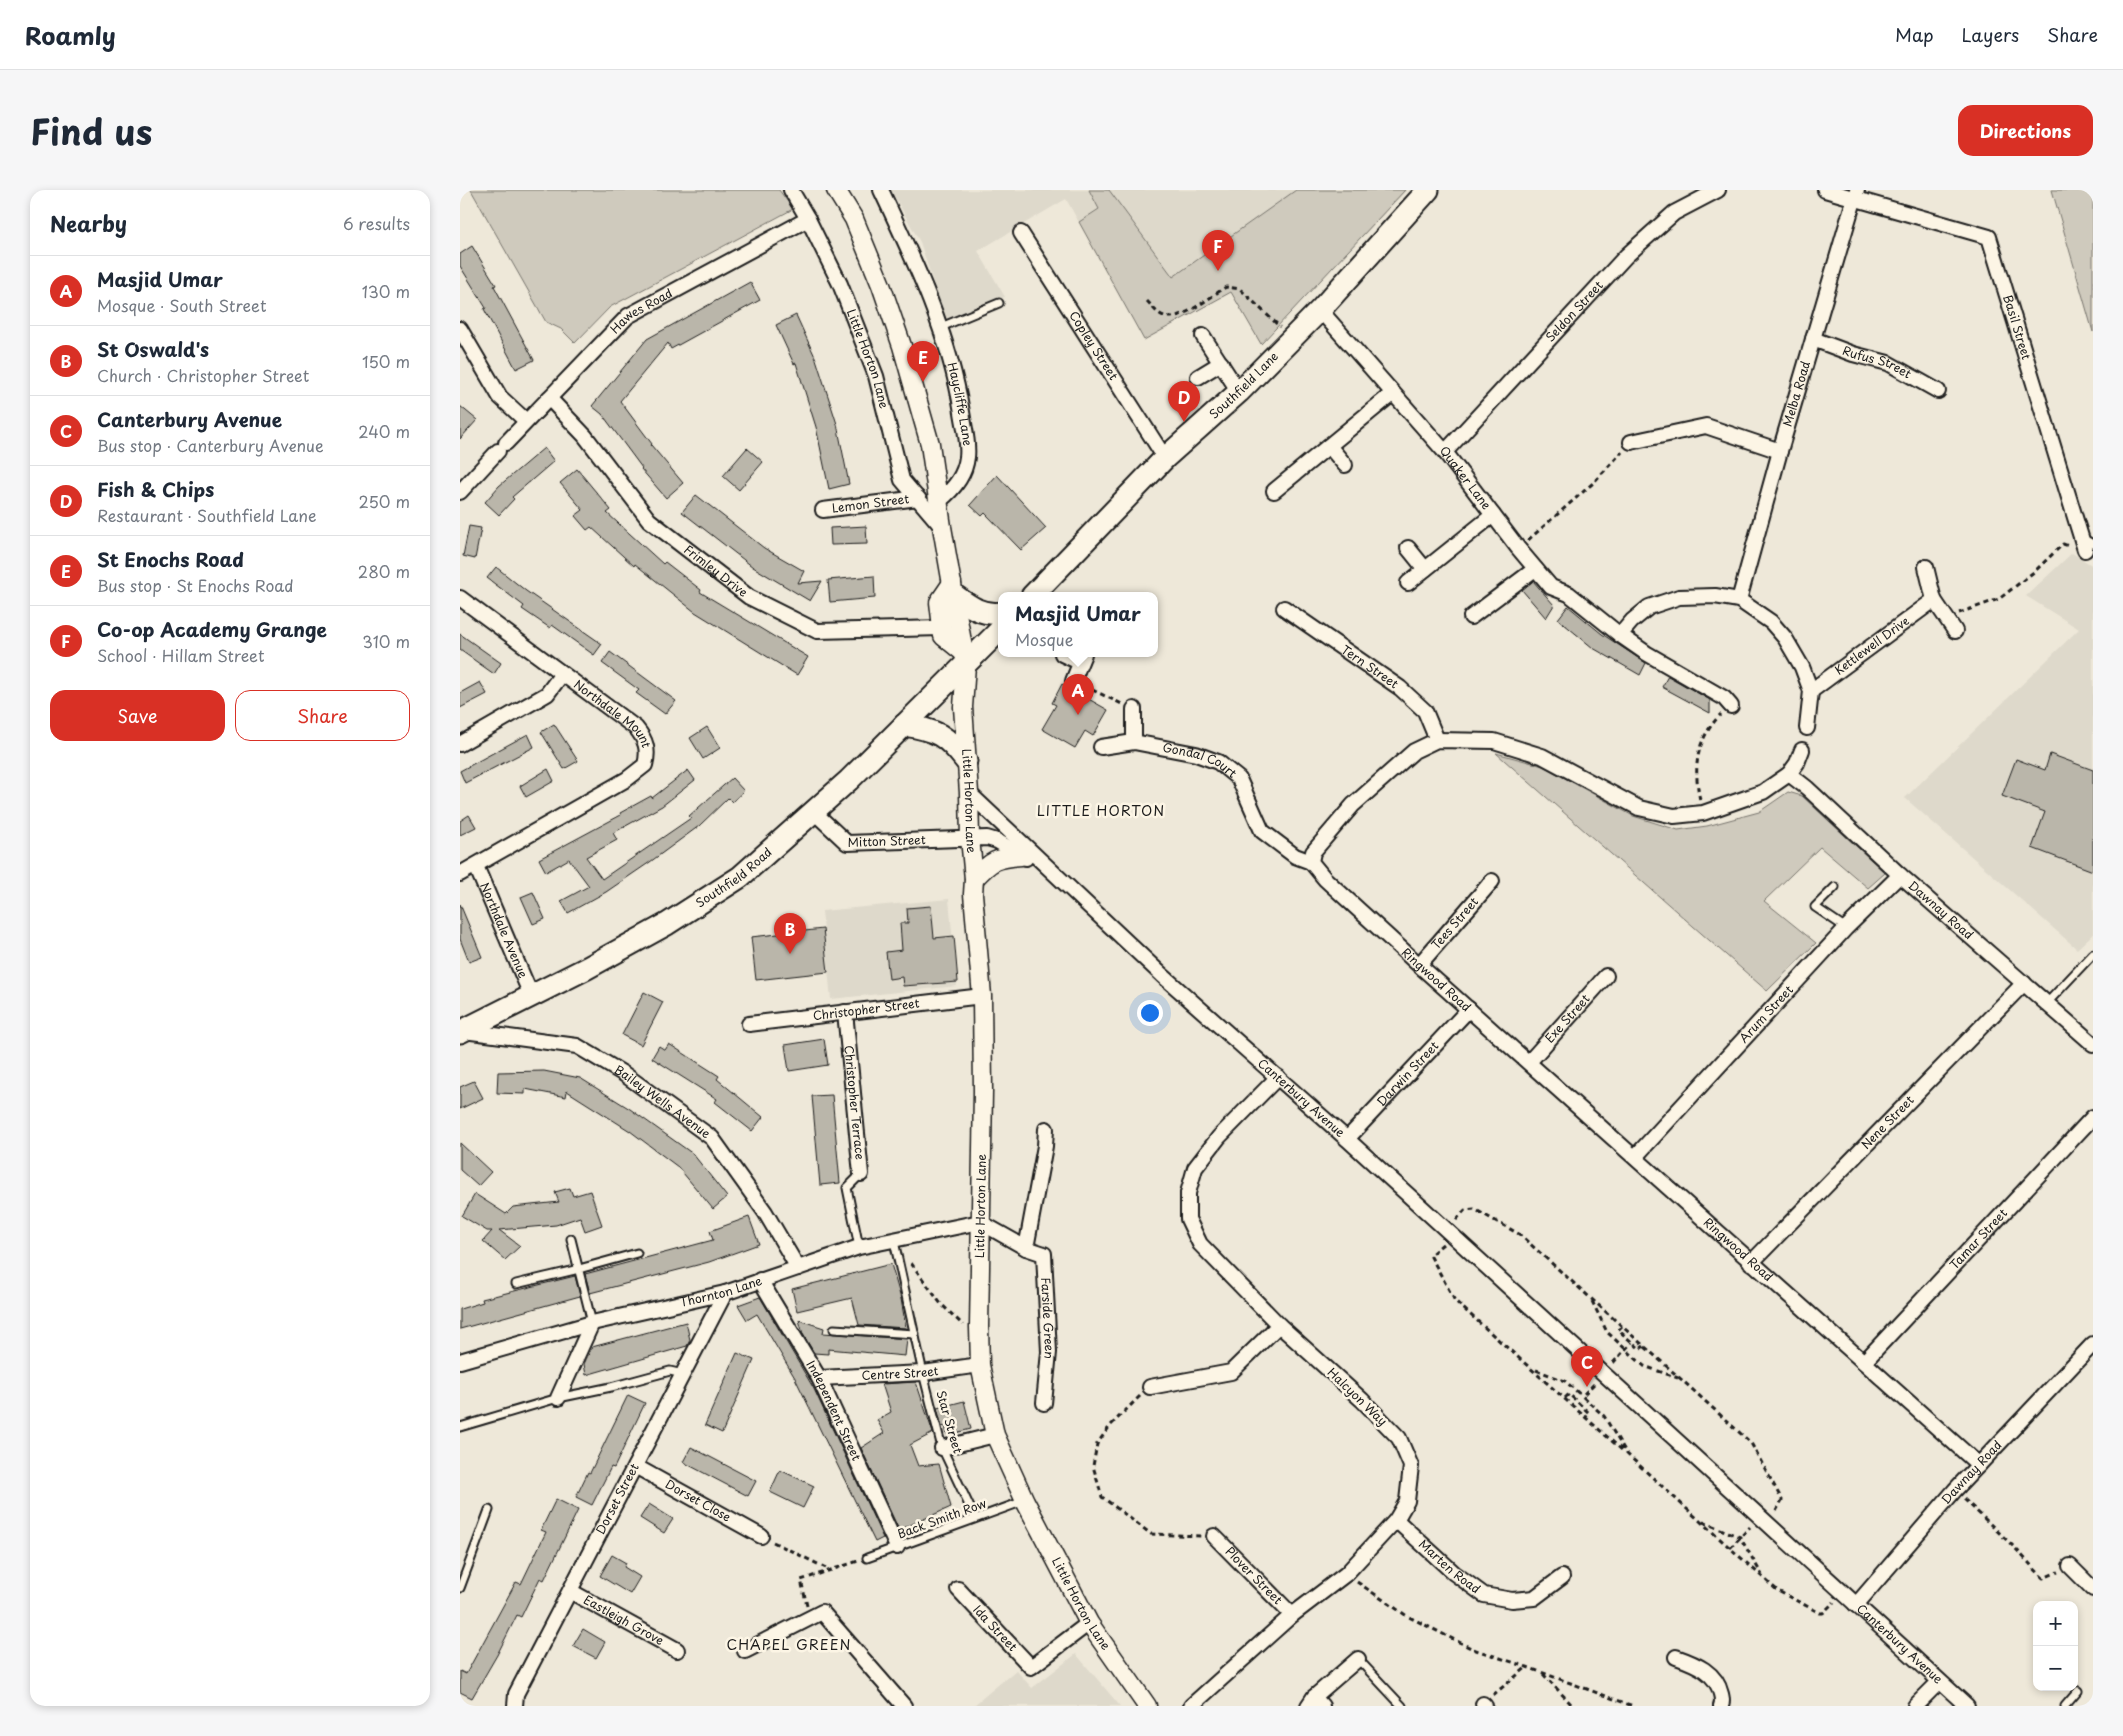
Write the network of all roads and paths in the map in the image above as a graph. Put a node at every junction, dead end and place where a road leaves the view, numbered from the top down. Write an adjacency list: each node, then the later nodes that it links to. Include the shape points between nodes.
1 (791, 190): 8 (street, Little Horton Lane)
2 (836, 190): 34 (street, Little Horton Lane, via 854,219 902,346 930,444)
3 (881, 190): 13 (street, Haycliffe Lane)
4 (1428, 190): 12 (main road, Southfield Lane)
5 (1718, 190): 28 (street, Seldon Street, via 1674,213 1626,256)
6 (1826, 190): 7 (street)
7 (1856, 194): 17 (street, Melba Road); 38 (street, Basil Street, via 1989,237)
8 (808, 219): 23 (street, Hawes Road, via 628,316); 33 (street, Little Horton Lane, via 840,284 876,376 902,480)
9 (1021, 233): 29 (street, Copley Street)
10 (1147, 301): 15 (path, via 1159,314 1179,317 1226,287 1233,287)
11 (999, 303): 13 (lane)
12 (1320, 310): 21 (main road, Southfield Lane); 22 (street, Quaker Lane)
13 (941, 327): 34 (street, Haycliffe Lane, via 956,379 967,457 962,475)
14 (460, 329): 24 (street, via 500,397)
15 (1284, 330)
16 (1203, 336): 18 (street)
17 (1813, 339): 20 (street, Rufus Street, via 1888,363); 27 (street, Melba Road)
18 (1221, 363): 19 (street); 21 (street)
19 (1198, 378)
20 (1938, 391)
21 (1239, 392): 29 (main road, Southfield Lane)
22 (1393, 393): 26 (street); 28 (street, Quaker Lane)
23 (549, 398): 24 (street, Hawes Road); 54 (street, Frimley Drive, via 585,436 649,520 749,597 817,631)
24 (526, 421): 32 (street, Hawes Road)
25 (1631, 442): 27 (street, via 1706,426); 40 (path, via 1592,484)
26 (1329, 446): 30 (street); 31 (street)
27 (1780, 450): 48 (street, Melba Road)
28 (1445, 452): 36 (street, Quaker Lane)
29 (1165, 458): 46 (main road, Southfield Lane)
30 (1345, 465)
31 (1274, 491)
32 (460, 492)
33 (918, 498): 35 (street, Lemon Street); 37 (street, Little Horton Lane)
34 (939, 501): 37 (street, Little Horton Lane)
35 (823, 510)
36 (1492, 515): 40 (street, Quaker Lane); 42 (street)
37 (942, 527): 45 (street, Little Horton Lane)
38 (2086, 544): 53 (path, via 2063,544 1999,599)
39 (1408, 548): 42 (street)
40 (1518, 548): 43 (street, Quaker Lane)
41 (1926, 567): 49 (street)
42 (1425, 569): 44 (street)
43 (1535, 569): 52 (street); 57 (street, Quaker Lane, via 1551,587 1569,594)
44 (1408, 583)
45 (953, 589): 51 (main road, via 970,607); 54 (street, via 940,602); 59 (street, Little Horton Lane)
46 (1036, 592)
47 (460, 598): 60 (street, Northdale Mount)
48 (1739, 600): 57 (street, via 1715,596 1679,597 1650,607); 62 (street, via 1771,622 1785,638 1802,667)
49 (1934, 600): 53 (street); 62 (street, Kettlewell Drive)
50 (1284, 608): 67 (street, Tern Street, via 1400,688 1425,711)
51 (998, 613)
52 (1471, 617)
53 (1946, 617): 56 (street)
54 (942, 628): 59 (street, via 943,636)
55 (998, 631): 59 (main road)
56 (1956, 631)
57 (1620, 635): 63 (street, Quaker Lane, via 1724,698)
58 (1082, 658): 61 (street)
59 (965, 659): 65 (main road, Southfield Road); 72 (street, Little Horton Lane)
60 (562, 674): 69 (street, via 547,694); 80 (street, Northdale Mount, via 636,728 647,749 645,765 627,779)
61 (1073, 681): 64 (path)
62 (1810, 691): 66 (street)
63 (1731, 706): 76 (path, via 1720,715 1698,751 1696,771)
64 (1134, 709): 68 (street)
65 (904, 726): 72 (main road, via 928,729 940,735); 75 (main road, Southfield Road)
66 (1807, 728)
67 (1438, 740): 76 (street, via 1494,741 1542,756 1639,808 1674,816); 79 (street, via 1414,751 1353,805 1313,852)
68 (1134, 742): 70 (street, Gondal Court); 79 (street, Gondal Court, via 1196,754 1218,762 1238,779 1262,831 1296,856)
69 (460, 744)
70 (1101, 746)
71 (1802, 750): 73 (street)
72 (966, 761): 74 (street, Little Horton Lane)
73 (1789, 774): 76 (street, via 1763,792); 83 (street, Dawnay Road)
74 (970, 793): 77 (street, Little Horton Lane); 82 (street, Canterbury Avenue)
75 (814, 812): 77 (street, Mitton Street, via 848,842); 92 (main road, Southfield Road, via 740,877 659,928 588,968)
76 (1702, 813)
77 (970, 838): 78 (street, Mitton Street, via 997,841); 84 (street, Little Horton Lane)
78 (1021, 856): 82 (street, Mitton Street); 84 (street, via 1000,857)
79 (1311, 862): 89 (street, Ringwood Road, via 1325,879)
80 (476, 866): 81 (street, Northdale Mount); 92 (street, Northdale Avenue)
81 (460, 874)
82 (1055, 874): 101 (street, Canterbury Avenue, via 1162,975)
83 (1900, 874): 87 (street, Arum Street); 91 (street, Dawnay Road)
84 (974, 879): 93 (street, Little Horton Lane)
85 (1492, 882): 89 (street, Tees Street)
86 (1835, 887): 87 (lane, via 1815,906)
87 (1846, 928): 105 (street, Arum Street)
88 (2093, 954): 94 (lane)
89 (1419, 964): 95 (street, Ringwood Road)
90 (1606, 976): 100 (street, Exe Street)
91 (2024, 982): 94 (street, Dawnay Road); 114 (street, Nene Street)
92 (531, 995): 98 (main road, Southfield Road)
93 (982, 996): 96 (street, Christopher Street); 107 (street, Little Horton Lane)
94 (2047, 1003): 99 (street, Dawnay Road)
95 (1469, 1009): 100 (street, Ringwood Road); 104 (street, Darwin Street)
96 (845, 1012): 97 (street, Christopher Street); 106 (street, Christopher Terrace)
97 (749, 1024)
98 (461, 1031): 115 (street, Bailey Wells Avenue, via 576,1046 624,1074 712,1138 765,1212)
99 (2093, 1044)
100 (1529, 1062): 105 (street, Ringwood Road)
101 (1278, 1077): 104 (street, Canterbury Avenue); 122 (street, Halcyon Way, via 1219,1137 1195,1168 1188,1193 1188,1219 1200,1244)
102 (2093, 1117): 132 (street, Tamar Street)
103 (1046, 1129): 112 (street)
104 (1347, 1139): 108 (street, Canterbury Avenue)
105 (1635, 1157): 114 (street, Ringwood Road)
106 (861, 1174): 111 (lane, Christopher Terrace, via 847,1188)
107 (980, 1222): 110 (street, Thornton Lane); 112 (street, Farside Green); 124 (street, Little Horton Lane)
108 (1449, 1233): 120 (path, via 1465,1210 1474,1209 1519,1234); 134 (path, via 1430,1255 1451,1293); 137 (street, Canterbury Avenue)
109 (571, 1239): 116 (lane)
110 (894, 1241): 111 (street, Thornton Lane); 124 (path, via 941,1304 961,1324); 126 (lane, Star Street)
111 (859, 1247): 115 (street, Thornton Lane)
112 (1026, 1248): 145 (street, Farside Green, via 1044,1254 1049,1352)
113 (637, 1253): 116 (lane)
114 (1751, 1263): 132 (street, Ringwood Road)
115 (798, 1268): 117 (street, Thornton Lane)
116 (579, 1269): 118 (lane); 121 (lane)
117 (760, 1280): 119 (street, Thornton Lane); 138 (street, Independent Street)
118 (516, 1284)
119 (725, 1293): 121 (street, Thornton Lane); 136 (street, Dorset Street)
120 (1591, 1298): 123 (path); 130 (path, via 1607,1332)
121 (592, 1323): 131 (street, Thornton Lane); 142 (street)
122 (1279, 1325): 140 (street, via 1231,1372); 158 (street, Halcyon Way, via 1399,1438 1411,1466 1407,1501)
123 (1622, 1326): 127 (path, via 1618,1330); 129 (path)
124 (979, 1327): 133 (street, Little Horton Lane)
125 (834, 1329): 126 (lane)
126 (915, 1334): 135 (lane, Star Street)
127 (1632, 1342): 129 (path, via 1640,1349); 130 (path)
128 (2093, 1344): 152 (street, Dawnay Road)
129 (1644, 1346): 139 (path)
130 (1625, 1348): 137 (path); 139 (path, via 1644,1366)
131 (460, 1361)
132 (1864, 1362): 152 (street, Ringwood Road)
133 (980, 1366): 135 (street, Centre Street); 149 (street, Little Horton Lane)
134 (1533, 1369): 141 (path, via 1565,1381); 143 (path)
135 (923, 1373): 138 (street, Centre Street); 150 (lane, Star Street)
136 (683, 1374): 142 (lane, via 670,1371); 153 (street, Dorset Street)
137 (1604, 1374): 141 (path); 160 (street, Canterbury Avenue)
138 (819, 1378): 164 (street, Independent Street)
139 (1682, 1380): 160 (path, via 1751,1443 1782,1500)
140 (1150, 1387): 162 (path, via 1096,1444 1093,1466 1102,1497 1151,1534)
141 (1582, 1396): 144 (path)
142 (558, 1398): 148 (lane)
143 (1565, 1398): 146 (path, via 1569,1394); 147 (path)
144 (1586, 1401): 146 (path); 151 (path, via 1604,1416)
145 (1044, 1403)
146 (1581, 1406): 147 (path, via 1589,1413)
147 (1586, 1417): 151 (path)
148 (460, 1427)
149 (995, 1435): 150 (street); 155 (street, Little Horton Lane)
150 (942, 1448): 157 (lane, Star Street)
151 (1626, 1454): 159 (path)
152 (1979, 1465): 154 (street, Dawnay Road)
153 (635, 1466): 161 (street, Dorset Close); 176 (street, Dorset Street)
154 (1955, 1490): 167 (path, via 2043,1578); 178 (street, Dawnay Road)
155 (1025, 1501): 157 (lane, Back Smith Row); 181 (street, Little Horton Lane)
156 (489, 1510): 174 (lane)
157 (975, 1518): 164 (lane, Back Smith Row)
158 (1396, 1520): 170 (street, Halcyon Way); 171 (street, Marten Road, via 1454,1574 1484,1595 1512,1600 1534,1598)
159 (1700, 1521): 163 (path); 165 (path)
160 (1764, 1521): 163 (path); 177 (street, Canterbury Avenue)
161 (761, 1536): 169 (path)
162 (1214, 1536): 179 (street, Plover Street)
163 (1740, 1537): 165 (path); 172 (path)
164 (897, 1547): 166 (lane, Back Smith Row)
165 (1730, 1548): 172 (path)
166 (867, 1558): 169 (path)
167 (2070, 1566): 173 (street)
168 (2093, 1569): 173 (street)
169 (830, 1570): 180 (path, via 801,1580)
170 (1346, 1574): 179 (street, Halcyon Way); 186 (path, via 1407,1616 1445,1636 1473,1650)
171 (1562, 1577)
172 (1764, 1579): 177 (path, via 1778,1591 1820,1613)
173 (2088, 1584)
174 (460, 1588)
175 (958, 1590): 181 (street, Ida Street, via 1031,1667)
176 (570, 1591): 182 (street, Eastleigh Grove); 192 (street, Dorset Street, via 516,1694)
177 (1843, 1593): 178 (street, Canterbury Avenue)
178 (1856, 1605): 188 (street, Canterbury Avenue)
179 (1292, 1615): 195 (street, Halcyon Way)
180 (809, 1618): 183 (street); 193 (street, via 822,1612)
181 (1089, 1622): 194 (street, Little Horton Lane)
182 (677, 1650)
183 (744, 1650)
184 (1676, 1657): 199 (street, via 1696,1664 1712,1675 1719,1685)
185 (1358, 1659): 190 (street); 196 (lane)
186 (1527, 1667): 187 (path); 191 (path)
187 (1541, 1672): 197 (path); 198 (path)
188 (1940, 1682): 200 (street); 201 (street, Canterbury Avenue)
189 (2078, 1691): 202 (lane)
190 (1315, 1703)
191 (1484, 1705)
192 (515, 1706)
193 (904, 1706)
194 (1147, 1706)
195 (1191, 1706)
196 (1402, 1706)
197 (1573, 1706)
198 (1633, 1706)
199 (1721, 1706)
200 (1915, 1706)
201 (1968, 1706)
202 (2065, 1706)

